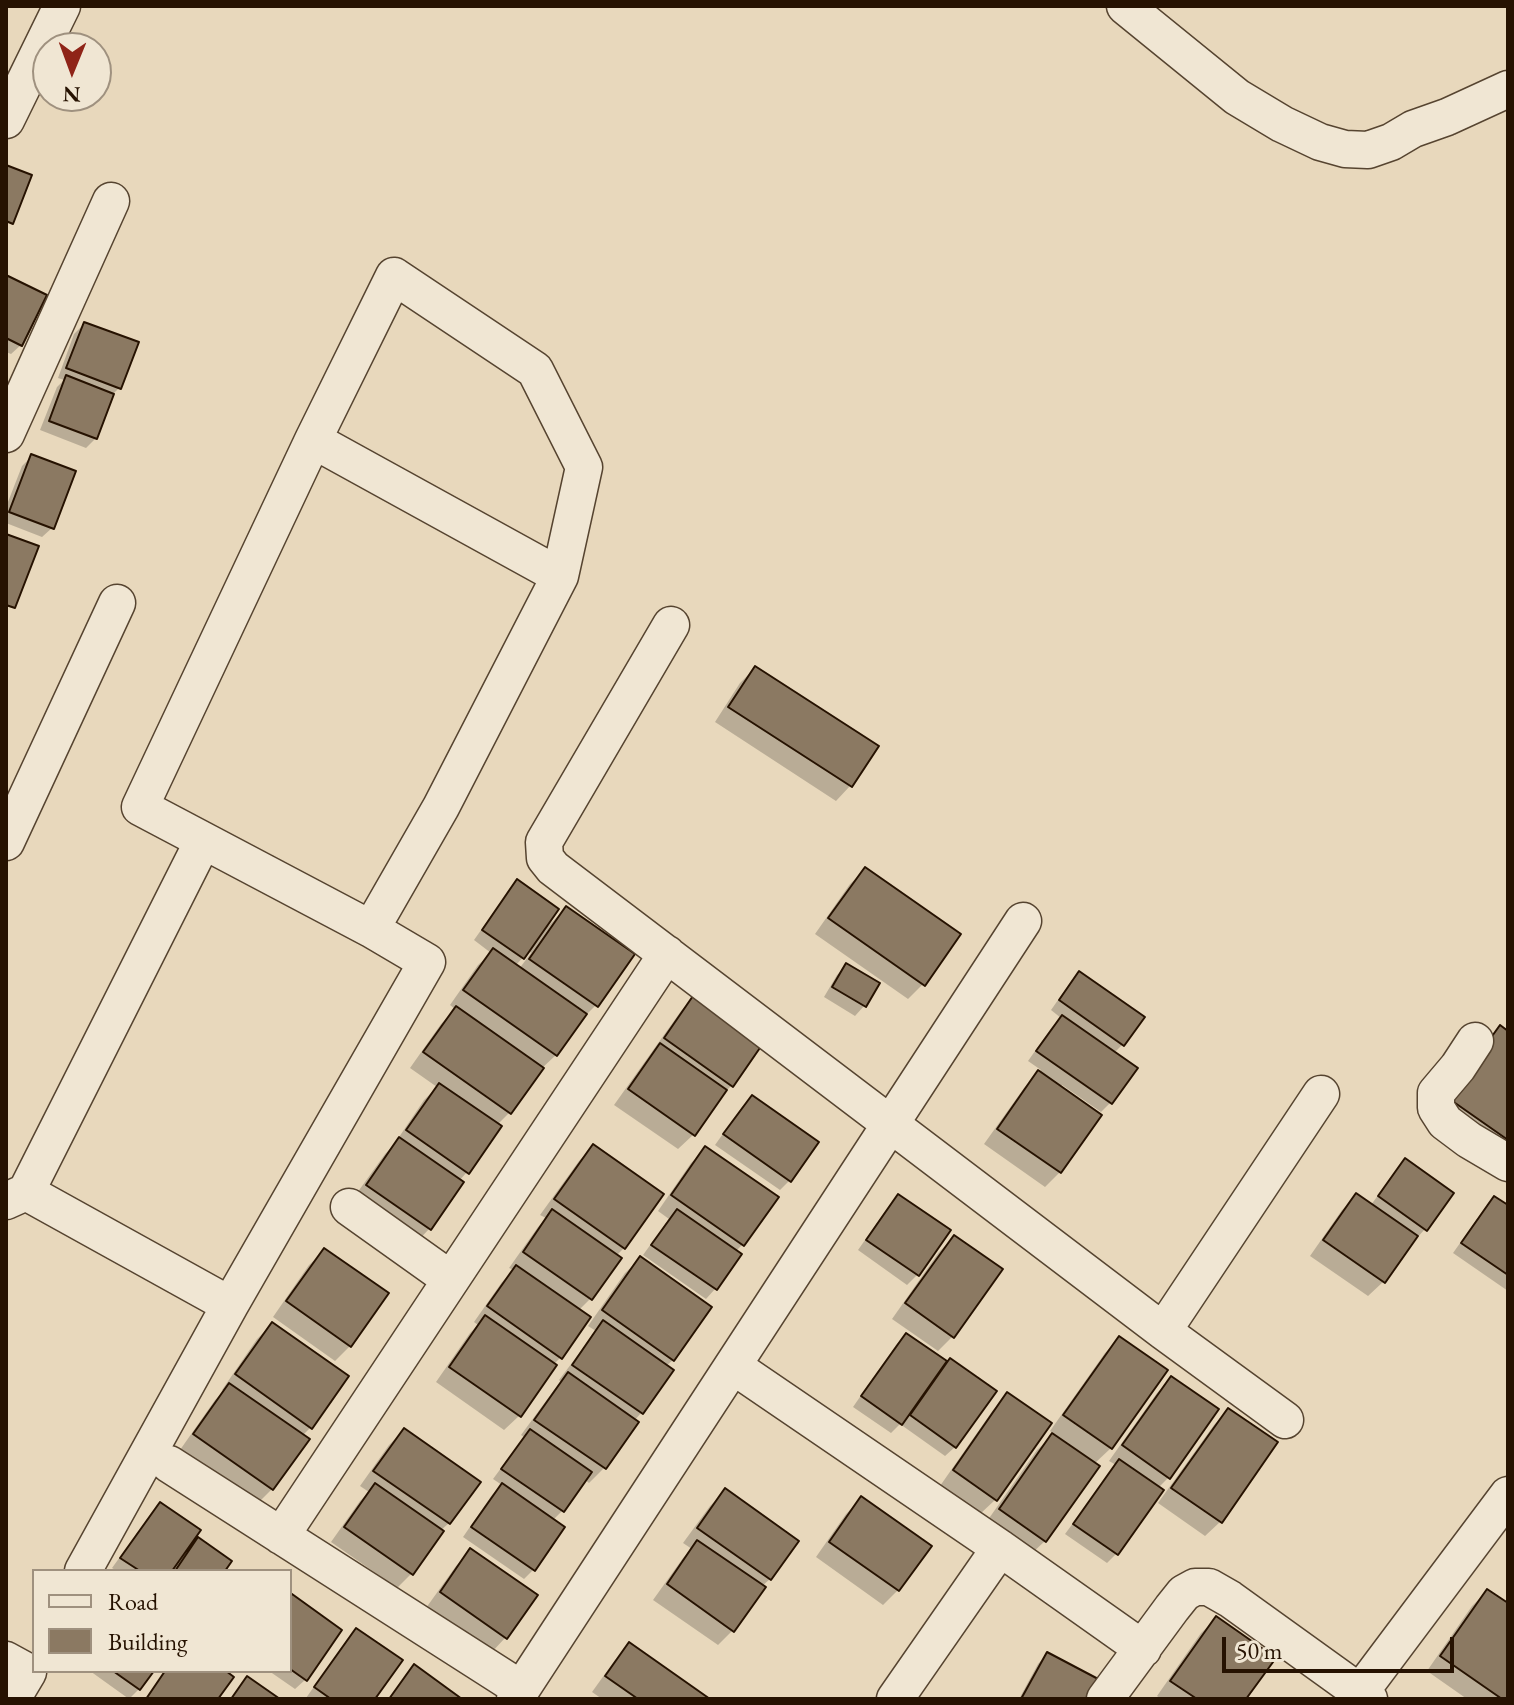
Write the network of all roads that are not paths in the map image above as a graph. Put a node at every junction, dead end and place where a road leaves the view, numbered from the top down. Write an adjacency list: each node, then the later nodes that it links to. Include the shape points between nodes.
1 (62, 6): 4 (street)
2 (1125, 6): 3 (street, via 1237,97 1282,124 1345,149 1368,150 1391,142)
3 (1508, 89)
4 (6, 120)
5 (111, 201): 6 (street)
6 (6, 434)
7 (313, 440): 8 (street); 8 (street, via 394,276 535,370 584,467); 11 (street, via 140,807)
8 (560, 576): 14 (street, via 441,807)
9 (117, 603): 12 (street)
10 (671, 625): 15 (street, via 544,842 545,858 553,868)
11 (203, 841): 14 (street); 20 (street)
12 (6, 842)
13 (1023, 921): 18 (street)
14 (371, 929): 23 (street, via 427,962)
15 (667, 954): 18 (street); 22 (street)
16 (1475, 1041): 19 (street, via 1436,1093 1436,1108 1445,1122)
17 (1321, 1094): 24 (street)
18 (891, 1124): 24 (street); 25 (street)
19 (1508, 1163)
20 (16, 1197): 23 (street)
21 (349, 1207): 22 (street)
22 (450, 1279): 29 (street)
23 (230, 1305): 31 (street)
24 (1163, 1331): 26 (street)
25 (733, 1366): 30 (street); 33 (street)
26 (1285, 1420)
27 (169, 1464): 29 (street)
28 (1508, 1495): 34 (street)
29 (281, 1536): 33 (street)
30 (1000, 1548): 32 (street); 35 (street)
31 (84, 1569)
32 (1143, 1649): 34 (street, via 1184,1593 1209,1587); 36 (street)
33 (518, 1694)
34 (1361, 1697)
35 (895, 1699)
36 (1105, 1699)

